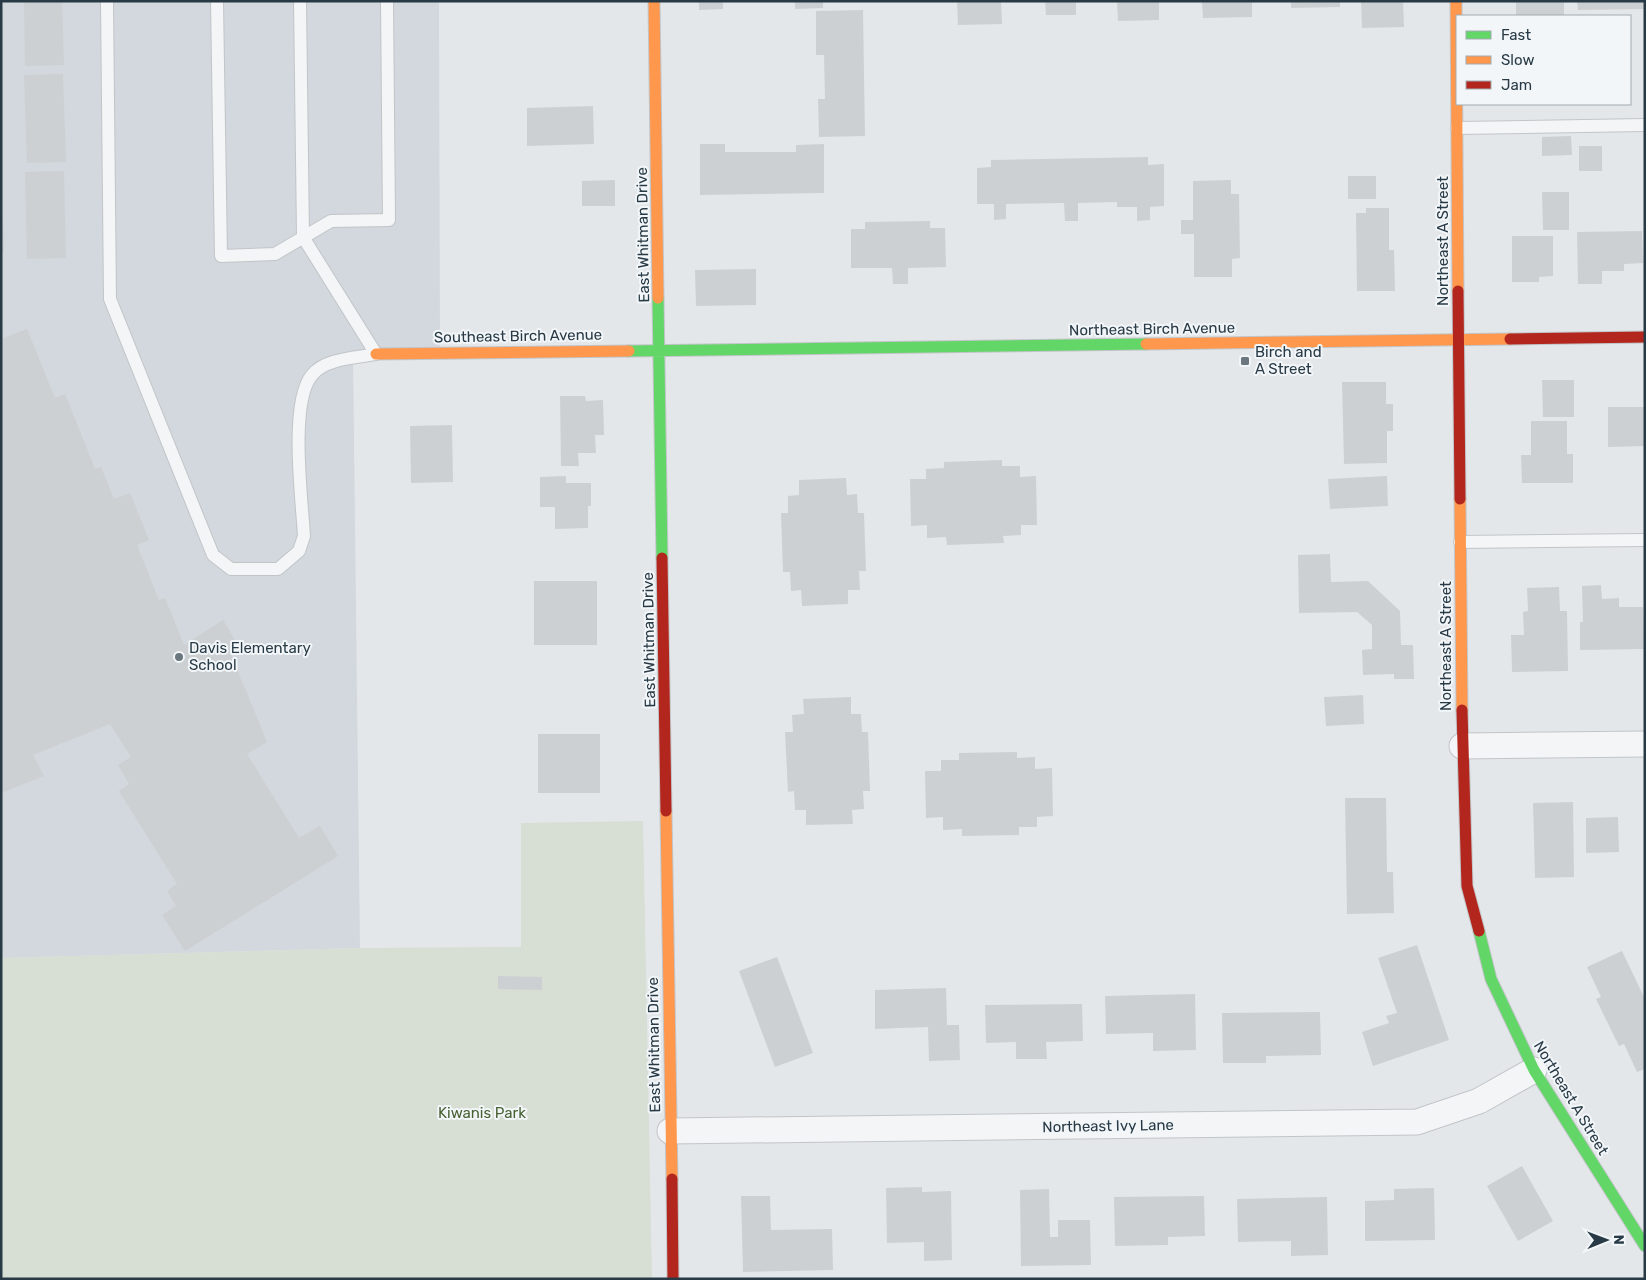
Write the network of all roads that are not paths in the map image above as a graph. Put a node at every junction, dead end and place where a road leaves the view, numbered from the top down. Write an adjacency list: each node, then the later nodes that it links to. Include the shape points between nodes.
1 (107, 1): 15 (lane, via 110,299 213,555 231,568 278,569 299,551 304,536 298,417 302,397 312,374 328,364)
2 (217, 1): 11 (lane, via 221,256 275,254)
3 (300, 1): 11 (lane)
4 (387, 1): 11 (lane, via 389,220 331,221)
5 (654, 1): 14 (street, East Whitman Drive)
6 (1456, 1): 7 (street, Northeast A Street)
7 (1456, 15)
8 (1457, 105): 10 (street, Northeast A Street)
9 (1645, 125): 10 (lane)
10 (1457, 128): 13 (street, Northeast A Street)
11 (303, 237): 15 (lane)
12 (1645, 337): 13 (street, Northeast Birch Avenue)
13 (1459, 338): 14 (street, Northeast Birch Avenue); 17 (street, Northeast A Street)
14 (660, 349): 15 (street, Southeast Birch Avenue); 21 (street, East Whitman Drive)
15 (376, 354)
16 (1645, 540): 17 (lane)
17 (1460, 542): 19 (street, Northeast A Street)
18 (1645, 744): 19 (street)
19 (1462, 746): 20 (street, Northeast A Street, via 1467,886 1491,979)
20 (1534, 1070): 21 (street, Northeast Ivy Lane, via 1479,1101 1417,1122); 22 (street, Northeast A Street)
21 (670, 1131): 23 (street, East Whitman Drive)
22 (1645, 1246)
23 (673, 1279)

